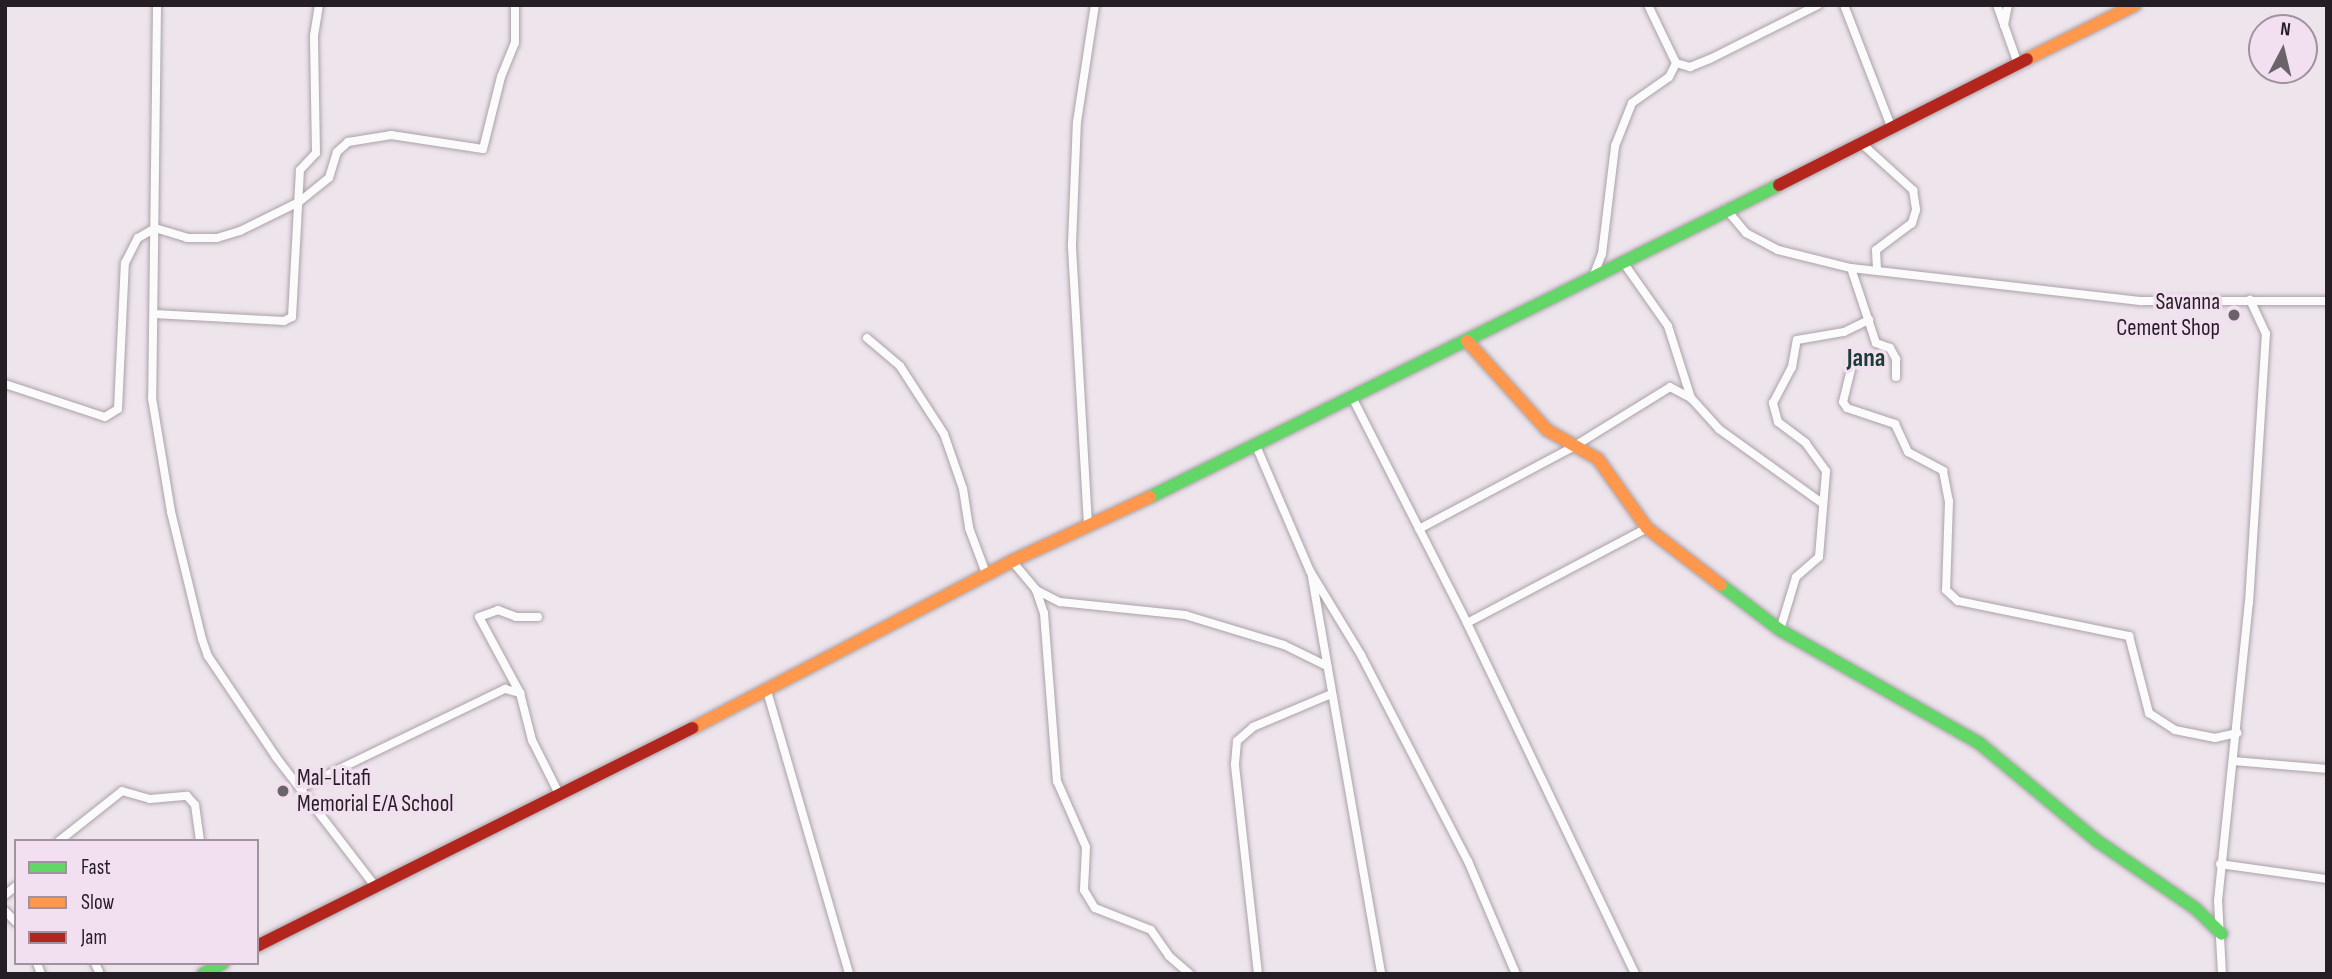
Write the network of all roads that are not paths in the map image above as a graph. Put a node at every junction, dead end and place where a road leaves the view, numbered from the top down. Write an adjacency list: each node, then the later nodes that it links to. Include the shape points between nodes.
1 (157, 5): 18 (street)
2 (319, 5): 16 (street, via 314,36 316,153 300,170)
3 (515, 5): 16 (street, via 515,43 501,77 483,149 391,135 348,142 337,152 329,178)
4 (1095, 5): 37 (street, via 1077,122 1072,244)
5 (1648, 5): 12 (street)
6 (1818, 5): 12 (street, via 1710,59 1690,67)
7 (1844, 5): 14 (street)
8 (1997, 5): 11 (street)
9 (2008, 5): 11 (street)
10 (2135, 5): 13 (main road)
11 (2004, 24): 13 (street)
12 (1676, 63): 22 (street, via 1669,77 1632,103 1615,146 1602,254)
13 (2018, 64): 14 (main road)
14 (1892, 126): 15 (main road)
15 (1860, 142): 17 (main road); 21 (street, via 1913,190 1912,223 1876,250)
16 (299, 202): 18 (street, via 217,238 187,238); 25 (street, via 292,317 284,321)
17 (1727, 209): 19 (main road); 20 (street, via 1746,233 1778,250)
18 (155, 228): 25 (street); 31 (street, via 138,238 125,263 118,409 105,417 87,414)
19 (1623, 262): 22 (main road); 32 (street, via 1668,326)
20 (1851, 268): 21 (street); 26 (street)
21 (1877, 271): 23 (street, via 2143,301)
22 (1593, 277): 28 (main road)
23 (2250, 300): 24 (street); 51 (street, via 2266,334)
24 (2327, 301)
25 (154, 314): 54 (street, via 152,398 172,512 202,639 208,656)
26 (1869, 320): 30 (street, via 1876,343 1890,348 1896,359); 36 (street, via 1844,332 1797,340 1791,367 1773,403 1777,422 1806,443 1826,471)
27 (867, 338): 42 (street, via 900,366 944,434)
28 (1467, 341): 33 (main road); 34 (main road, via 1547,430)
29 (1853, 361): 51 (street, via 1843,402 1847,408 1895,424 1908,452 1943,471 1949,501 1946,590 1958,601 1976,607 2129,636 2149,713 2175,730 2215,738)
30 (1896, 377)
31 (5, 383)
32 (1691, 398): 34 (street, via 1670,387); 36 (street, via 1720,429)
33 (1353, 399): 35 (main road); 39 (street)
34 (1573, 447): 38 (main road, via 1598,459); 39 (street)
35 (1257, 448): 37 (main road); 41 (street)
36 (1822, 503): 46 (street, via 1819,557 1796,577)
37 (1088, 525): 40 (main road)
38 (1647, 528): 45 (street); 46 (main road)
39 (1419, 529): 45 (street)
40 (1012, 561): 42 (main road); 43 (street)
41 (1310, 571): 47 (street); 69 (street, via 1360,655 1468,861)
42 (987, 576): 48 (main road)
43 (1036, 590): 47 (street, via 1060,602 1185,615 1284,645); 66 (street, via 1044,613 1057,781 1086,847 1084,890 1095,908 1151,930 1169,956)
44 (538, 617): 49 (street, via 516,617 498,610 479,617)
45 (1467, 623): 70 (street)
46 (1780, 630): 61 (main road, via 1979,743 2097,841 2195,908)
47 (1327, 666): 50 (street)
48 (767, 691): 55 (main road); 65 (street)
49 (520, 693): 54 (street, via 505,689); 55 (street, via 533,740)
50 (1329, 695): 67 (street, via 1253,727 1237,741 1235,764); 68 (street, via 1359,833)
51 (2237, 733): 52 (street)
52 (2234, 761): 53 (street); 58 (street)
53 (2327, 769)
54 (300, 788): 60 (street)
55 (559, 794): 60 (main road)
56 (62, 839): 57 (street, via 122,791 150,799 187,796 195,805)
57 (200, 839)
58 (2220, 864): 59 (street); 61 (street)
59 (2327, 879)
60 (375, 886): 62 (main road)
61 (2222, 934): 71 (street)
62 (259, 945)
63 (219, 965): 64 (main road)
64 (203, 974)
65 (849, 974)
66 (1190, 974)
67 (1258, 974)
68 (1381, 974)
69 (1516, 974)
70 (1635, 974)
71 (2222, 974)

